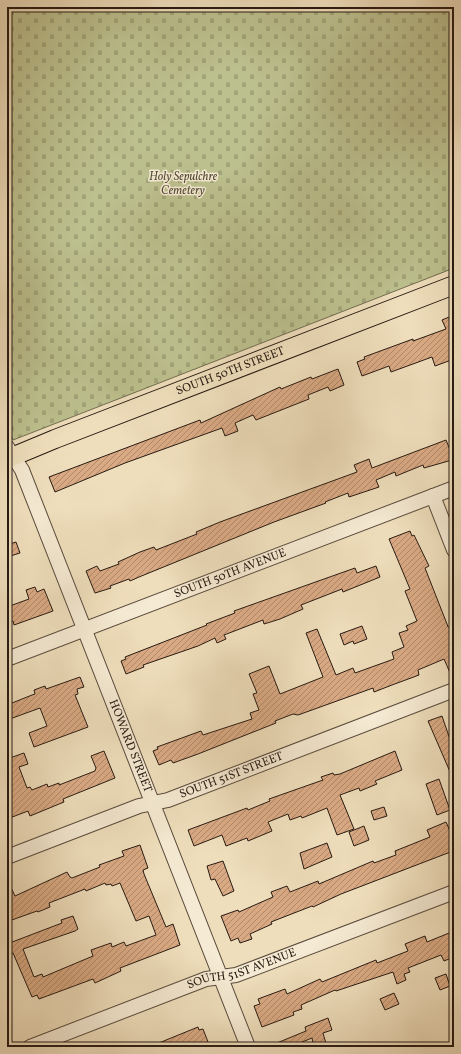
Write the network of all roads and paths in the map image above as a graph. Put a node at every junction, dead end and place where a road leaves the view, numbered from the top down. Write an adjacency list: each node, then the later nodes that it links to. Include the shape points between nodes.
1 (454, 285): 2 (main road, SOUTH 50TH STREET)
2 (9, 454): 6 (street, HOWARD STREET, via 22,470)
3 (454, 488): 4 (street, SOUTH 50TH AVENUE)
4 (433, 496): 5 (street); 6 (street, SOUTH 50TH AVENUE)
5 (454, 550)
6 (84, 629): 7 (street, SOUTH 50TH AVENUE); 9 (street, HOWARD STREET)
7 (7, 659)
8 (454, 690): 9 (street, SOUTH 51ST STREET, via 168,800)
9 (152, 803): 10 (street, SOUTH 51ST STREET); 12 (street, HOWARD STREET)
10 (7, 857)
11 (454, 892): 12 (street, SOUTH 51ST AVENUE, via 236,975)
12 (221, 977): 13 (street, SOUTH 51ST AVENUE, via 206,979); 14 (street, HOWARD STREET)
13 (30, 1047)
14 (248, 1047)

